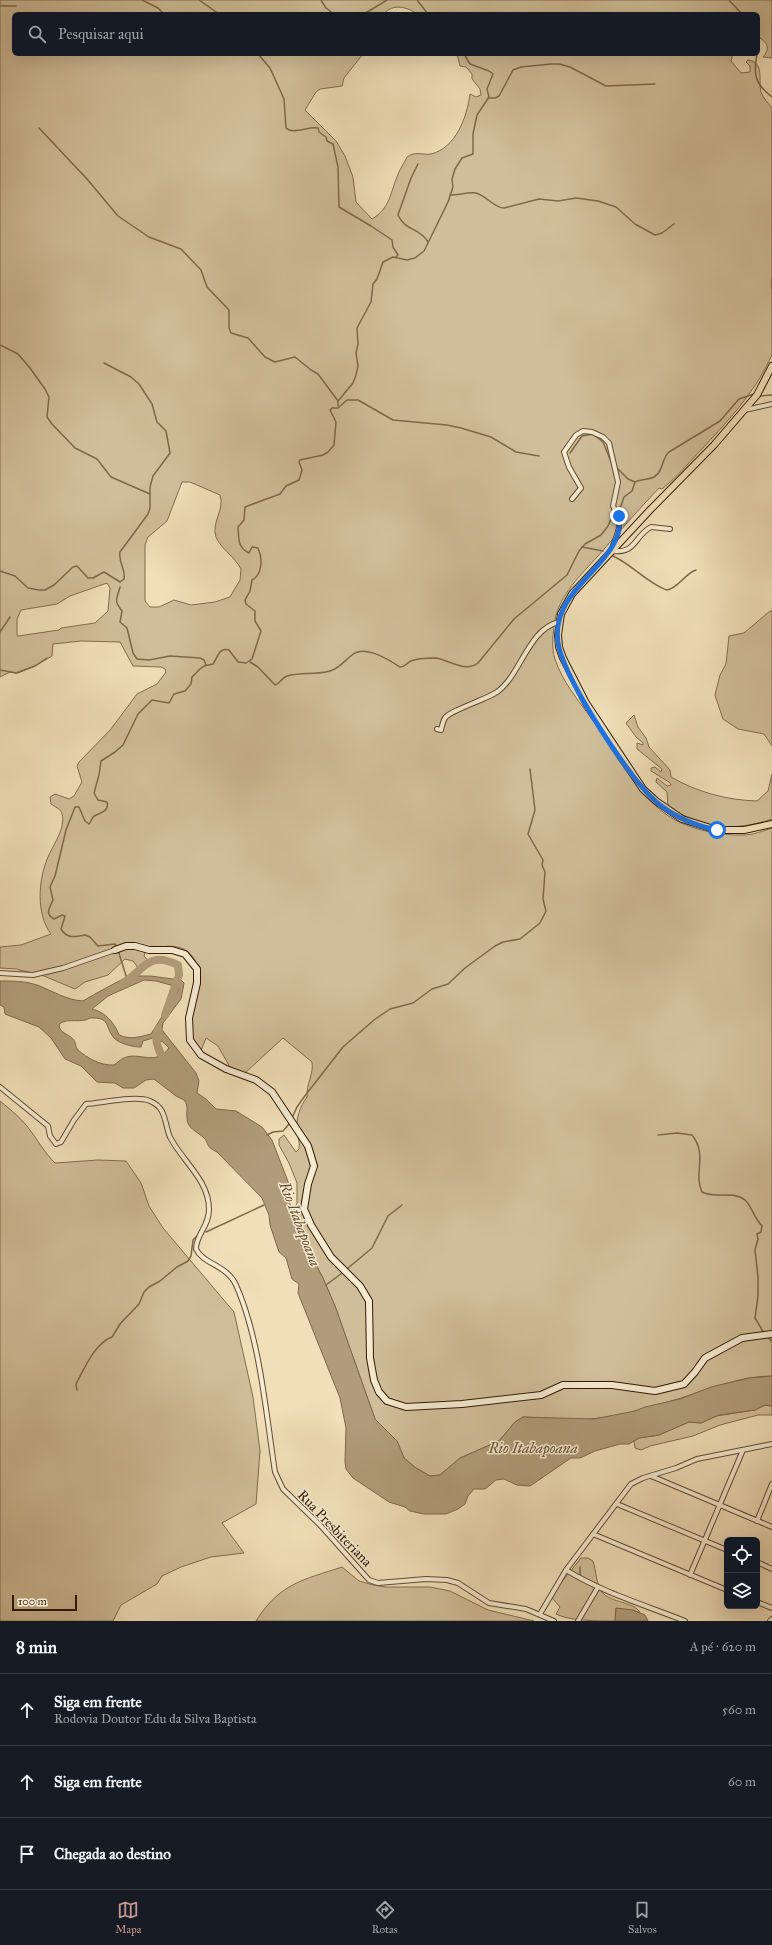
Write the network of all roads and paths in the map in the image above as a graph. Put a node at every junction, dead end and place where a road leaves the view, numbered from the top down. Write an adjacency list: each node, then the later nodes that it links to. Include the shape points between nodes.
1 (772, 366): 3 (main road, via 762,387)
2 (772, 404): 3 (street)
3 (745, 410): 6 (main road)
4 (572, 499): 6 (street, via 580,488 568,467 564,452 576,434 583,431 592,432 609,443 618,482 613,506 620,524)
5 (670, 529): 6 (street, via 651,527 626,551)
6 (611, 551): 7 (main road, via 572,594)
7 (559, 622): 8 (street, via 543,629 507,684 476,704 454,711 445,717 441,730); 9 (main road, via 559,647 568,671 602,729 648,795 682,819 708,828 729,831)
8 (436, 730)
9 (772, 824)
10 (118, 949): 11 (street, via 63,968 33,975); 13 (street, via 136,946 185,954 197,969 197,983 189,1018 190,1040 201,1055 226,1069 256,1080 272,1092 308,1146 314,1166 304,1209 331,1257 360,1286 369,1301 371,1365 379,1392 387,1401 406,1407 462,1404 541,1395 563,1385 612,1385 655,1391 684,1384 704,1358 735,1341)
11 (0, 973)
12 (0, 1087): 33 (street, Rua Presbiteriana, via 48,1126 56,1144 61,1142 86,1104 138,1099 148,1100 160,1107 170,1137 204,1188 209,1207 208,1219 196,1243 196,1249 203,1257 230,1275 246,1312 260,1373 278,1483 322,1526 369,1580 378,1583 447,1580 458,1583 489,1603)
13 (772, 1334)
14 (772, 1444): 15 (street)
15 (743, 1450): 16 (street, via 697,1459); 19 (street)
16 (651, 1476): 18 (street, via 631,1484); 19 (street)
17 (772, 1484): 20 (street)
18 (617, 1504): 22 (street); 23 (street)
19 (719, 1505): 20 (street); 23 (street)
20 (757, 1520): 21 (street)
21 (772, 1527)
22 (593, 1534): 27 (street); 28 (street)
23 (704, 1541): 24 (street); 28 (street)
24 (724, 1549)
25 (760, 1563): 26 (street)
26 (772, 1568)
27 (566, 1570): 29 (street); 33 (street)
28 (690, 1574): 30 (street)
29 (598, 1587): 35 (street); 36 (street)
30 (724, 1589)
31 (760, 1603): 32 (street)
32 (772, 1608)
33 (540, 1614): 34 (street, Rua Presbiteriana)
34 (554, 1621)
35 (578, 1621)
36 (685, 1621)

